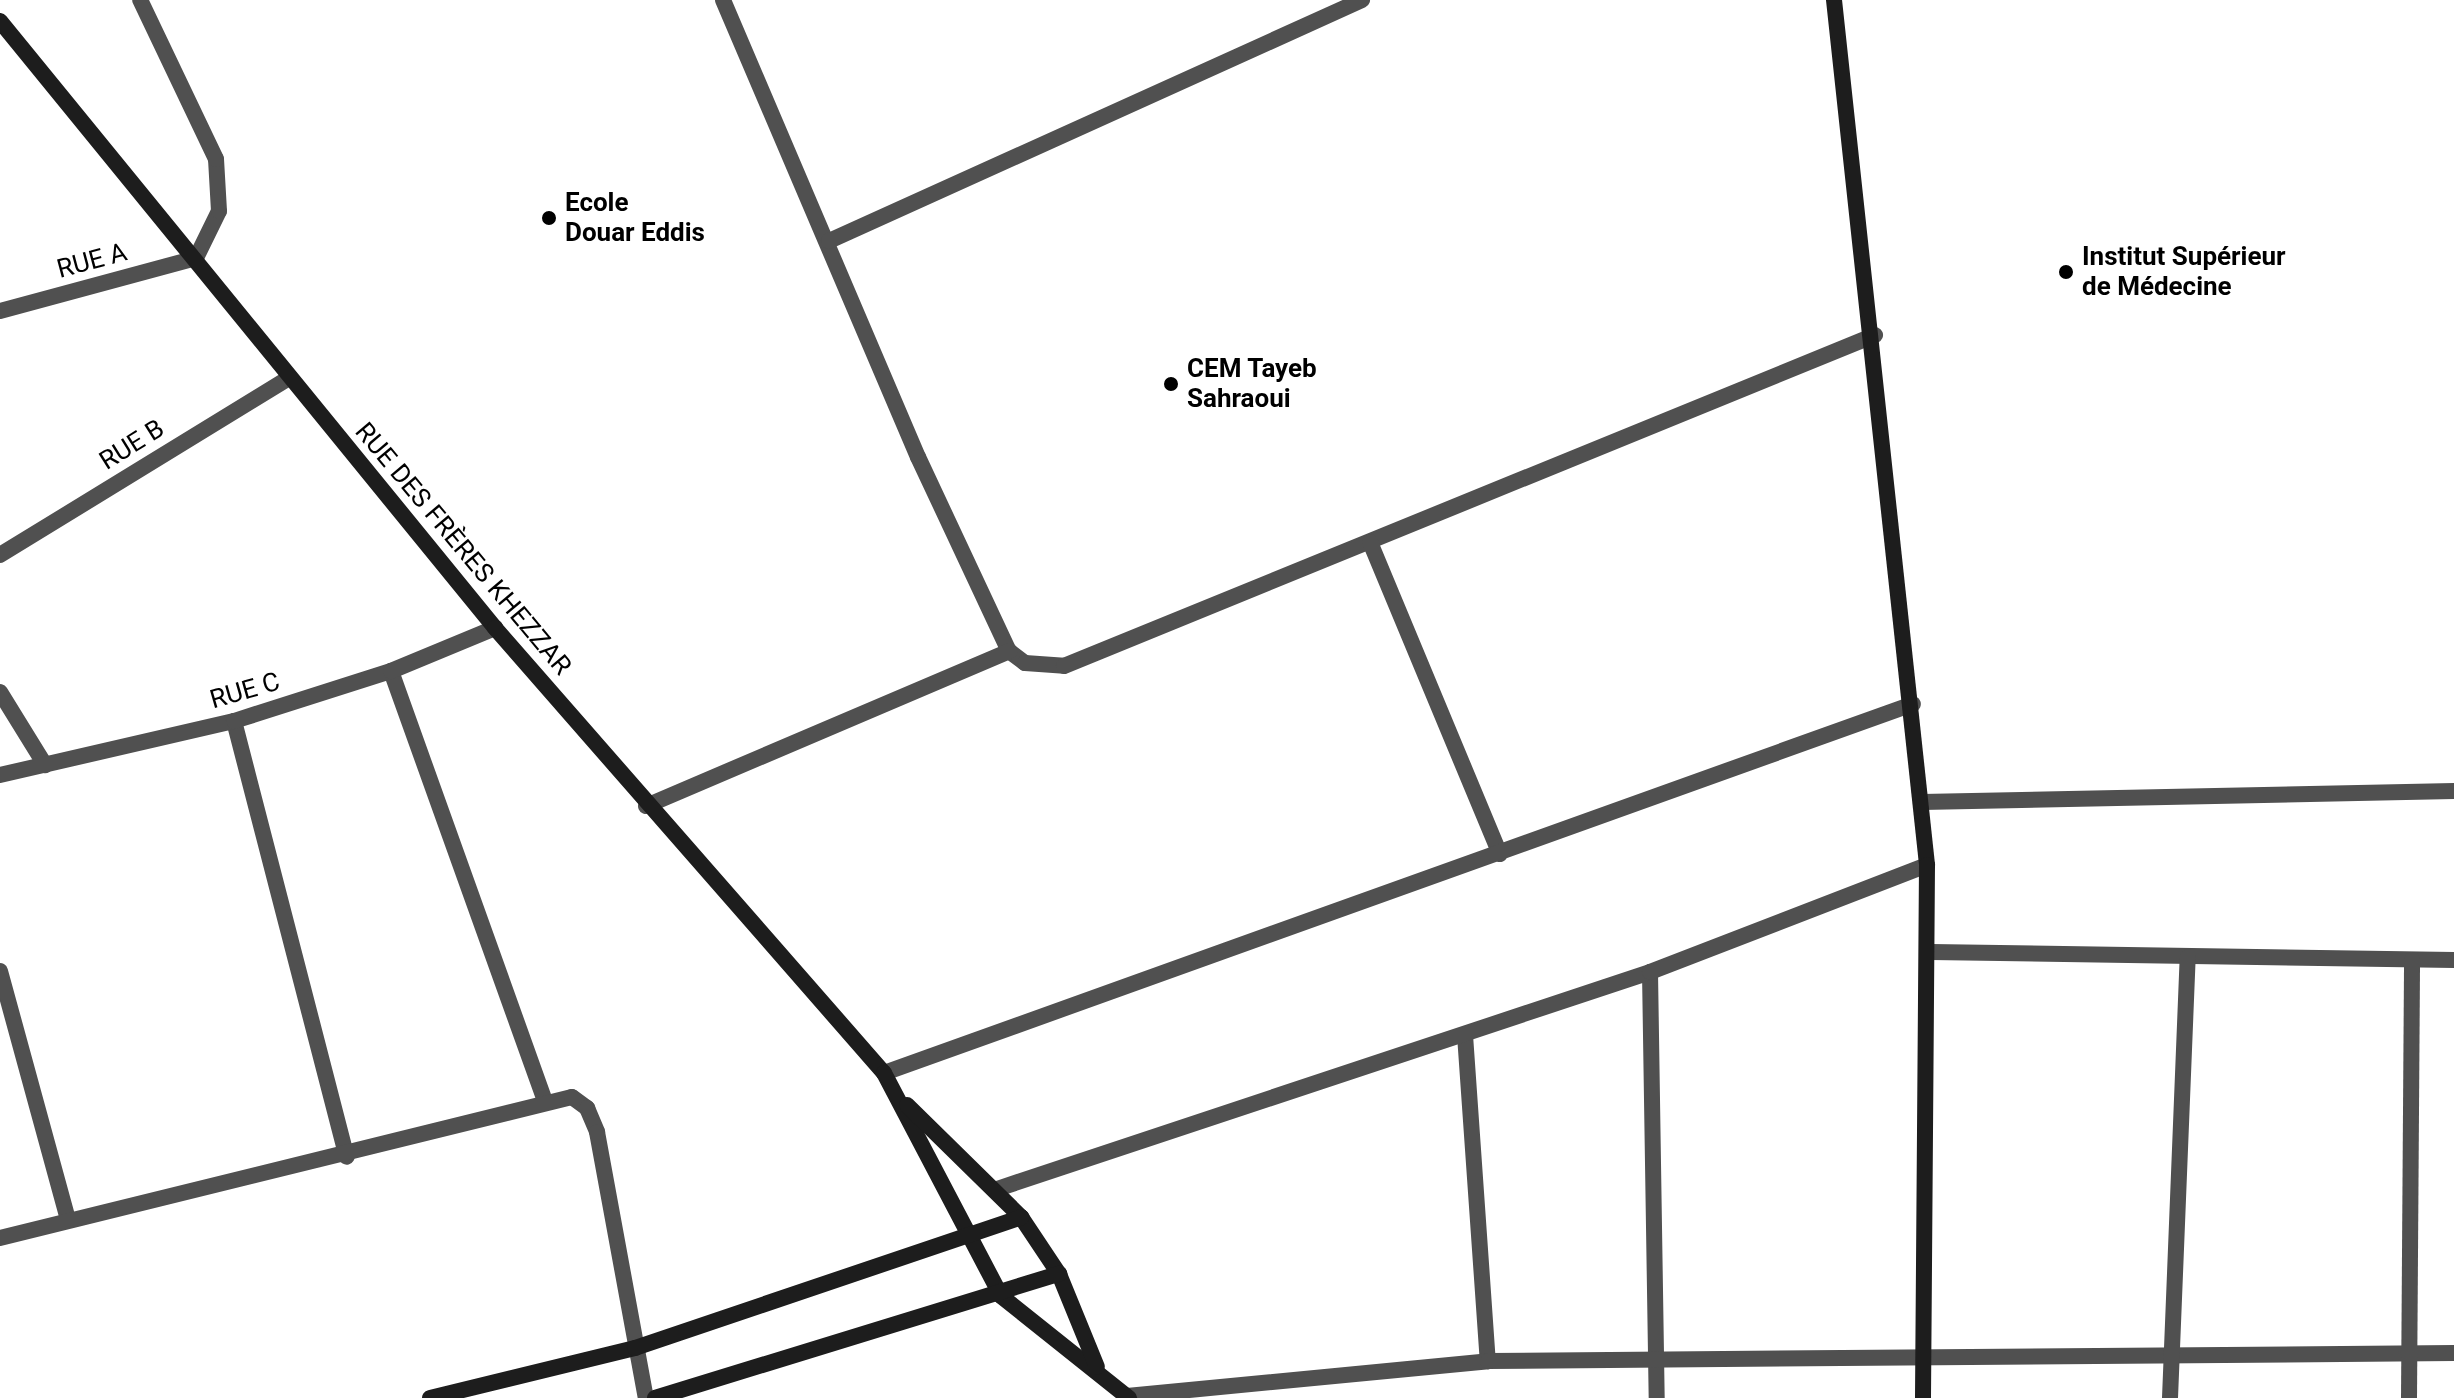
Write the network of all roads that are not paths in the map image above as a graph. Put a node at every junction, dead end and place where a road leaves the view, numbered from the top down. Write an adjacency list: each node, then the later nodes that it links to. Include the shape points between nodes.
1 (140, 0): 7 (street, via 222,177 219,211)
2 (723, 0): 6 (street)
3 (1362, 0): 6 (street)
4 (1834, 0): 9 (main road)
5 (0, 21): 7 (main road, RUE DES FRÈRES KHEZZAR)
6 (829, 241): 14 (street)
7 (196, 258): 8 (street, RUE A); 10 (main road, RUE DES FRÈRES KHEZZAR)
8 (0, 311)
9 (1875, 335): 11 (street); 17 (main road)
10 (290, 377): 12 (street, RUE B); 13 (main road, RUE DES FRÈRES KHEZZAR)
11 (1370, 542): 14 (street, via 1064,666 1035,666); 24 (street)
12 (0, 555)
13 (495, 628): 15 (street, RUE C); 23 (main road, RUE DES FRÈRES KHEZZAR)
14 (1009, 651): 23 (street)
15 (391, 671): 18 (street, RUE C); 35 (street)
16 (0, 692): 19 (street)
17 (1913, 704): 22 (main road); 24 (street)
18 (234, 721): 19 (street, RUE C); 36 (street)
19 (45, 765): 20 (street, RUE C)
20 (0, 775)
21 (2454, 791): 22 (street)
22 (1922, 802): 25 (main road)
23 (646, 806): 33 (main road, RUE DES FRÈRES KHEZZAR)
24 (1500, 854): 33 (street)
25 (1927, 865): 26 (main road); 31 (street)
26 (1931, 952): 27 (street); 48 (main road)
27 (2188, 957): 28 (street); 45 (street)
28 (2412, 960): 29 (street); 46 (street)
29 (2454, 960)
30 (0, 971): 39 (street)
31 (1650, 972): 32 (street); 49 (street)
32 (1465, 1035): 37 (street); 50 (street)
33 (884, 1073): 34 (main road, RUE DES FRÈRES KHEZZAR)
34 (899, 1098): 37 (main road, RUE DES FRÈRES KHEZZAR); 40 (main road, RUE DES FRÈRES KHEZZAR)
35 (544, 1099): 36 (street); 44 (street, via 572,1097 587,1108 597,1132)
36 (347, 1157): 39 (street)
37 (997, 1189): 38 (main road, RUE DES FRÈRES KHEZZAR)
38 (1021, 1217): 40 (main road); 42 (main road, RUE DES FRÈRES KHEZZAR)
39 (68, 1220): 41 (street)
40 (964, 1236): 43 (main road, RUE DES FRÈRES KHEZZAR); 44 (main road)
41 (0, 1238)
42 (1059, 1274): 43 (main road); 51 (main road, RUE DES FRÈRES KHEZZAR)
43 (1001, 1296): 51 (main road, RUE DES FRÈRES KHEZZAR); 55 (main road)
44 (635, 1348): 53 (main road); 54 (street)
45 (2168, 1353): 46 (street); 48 (street); 58 (street)
46 (2410, 1353): 47 (street); 59 (street)
47 (2454, 1353)
48 (1923, 1354): 49 (street); 57 (main road)
49 (1659, 1358): 50 (street); 56 (street)
50 (1488, 1361): 52 (street)
51 (1097, 1368): 52 (main road, RUE DES FRÈRES KHEZZAR)
52 (1128, 1397)
53 (430, 1398)
54 (646, 1398)
55 (655, 1398)
56 (1657, 1398)
57 (1923, 1398)
58 (2170, 1398)
59 (2409, 1398)

